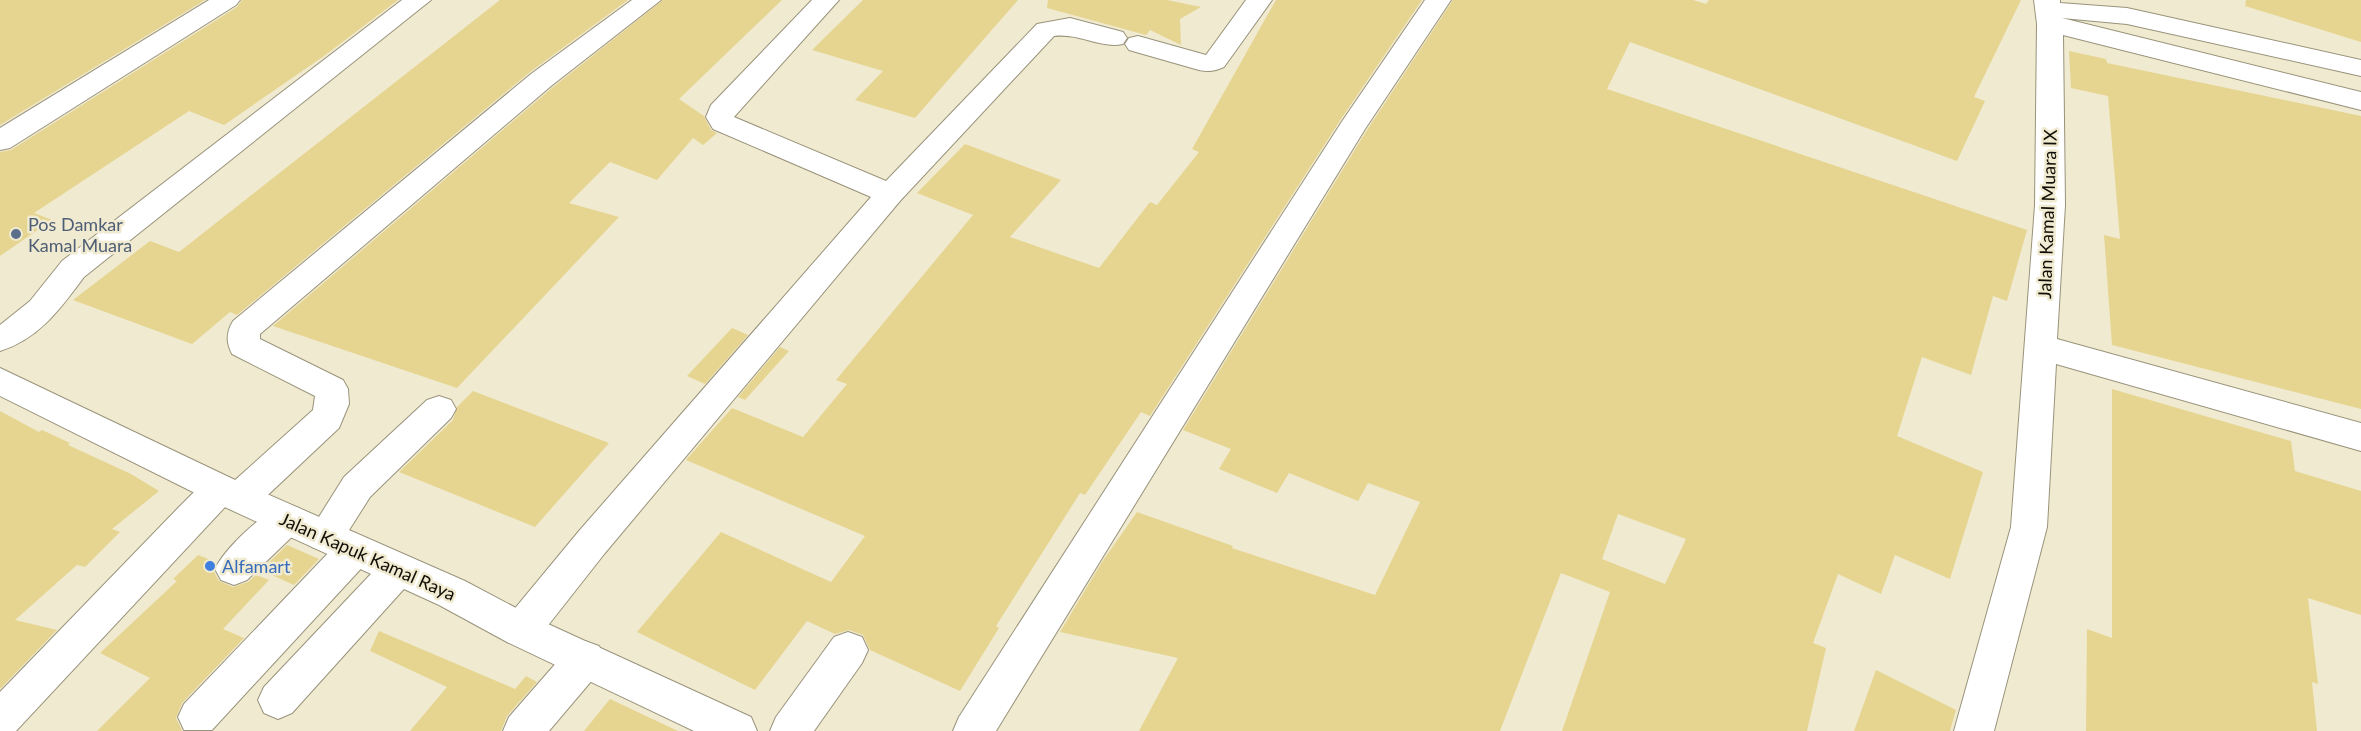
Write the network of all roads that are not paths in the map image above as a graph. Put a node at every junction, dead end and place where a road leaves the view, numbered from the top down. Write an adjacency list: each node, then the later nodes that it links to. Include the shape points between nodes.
1 (227, 0): 10 (main road)
2 (418, 0): 12 (main road, via 73,269 25,326)
3 (648, 0): 17 (main road, via 541,80 244,330 244,345 331,389 332,404 327,418)
4 (826, 0): 11 (main road, via 721,111 720,117 723,123)
5 (1260, 0): 11 (main road, via 1215,61 1208,64 1070,26 1046,29)
6 (1438, 0): 31 (main road, via 1353,126)
7 (2049, 11): 8 (main road, via 2127,16); 9 (main road); 13 (main road, Jalan Kamal Muara IX, via 2050,205)
8 (2361, 68)
9 (2361, 100)
10 (0, 141)
11 (890, 194): 22 (main road)
12 (0, 339)
13 (2041, 347): 16 (main road); 32 (main road, Jalan Kamal Muara IX, via 2029,527)
14 (0, 381): 17 (main road, Jalan Kapuk Kamal Raya)
15 (439, 409): 19 (main road, via 357,487)
16 (2361, 437)
17 (230, 494): 18 (main road, Jalan Kapuk Kamal Raya); 27 (main road, via 173,536)
18 (286, 519): 19 (main road, Jalan Kapuk Kamal Raya); 20 (main road)
19 (340, 543): 21 (main road, Jalan Kapuk Kamal Raya); 26 (main road)
20 (234, 569)
21 (399, 569): 22 (main road, Jalan Kapuk Kamal Raya); 25 (main road)
22 (521, 630): 24 (main road, Jalan Kapuk Kamal Raya)
23 (848, 650): 30 (main road)
24 (585, 659): 28 (main road); 29 (main road, Jalan Kapuk Kamal Raya)
25 (278, 700)
26 (198, 717)
27 (0, 720)
28 (523, 731)
29 (737, 731)
30 (790, 731)
31 (973, 731)
32 (1974, 731)

